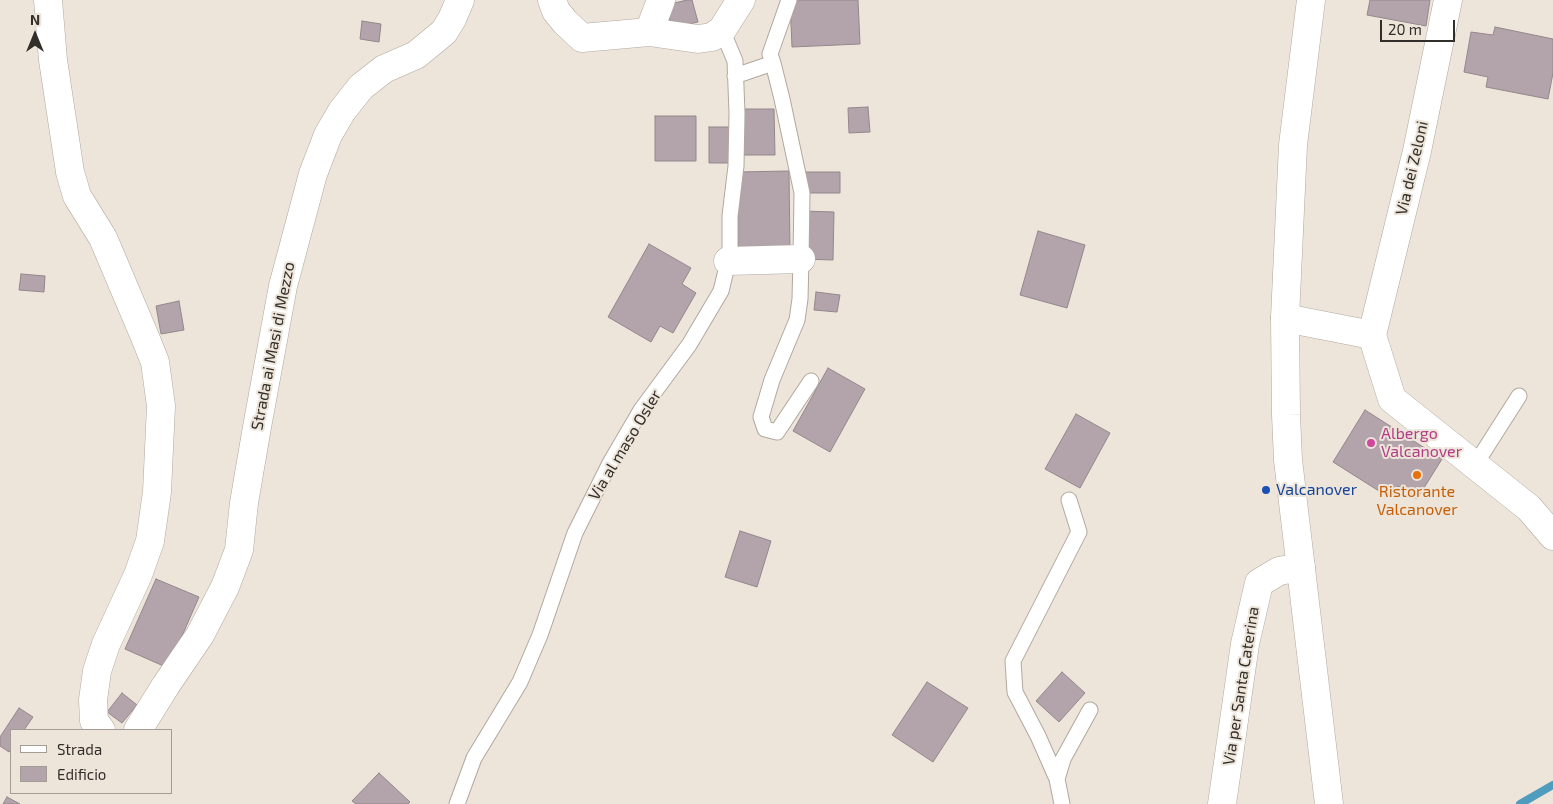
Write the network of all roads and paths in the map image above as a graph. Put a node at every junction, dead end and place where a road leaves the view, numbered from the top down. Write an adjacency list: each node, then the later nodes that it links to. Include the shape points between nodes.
1 (48, 0): 24 (street, via 53,60 70,172 77,196 103,238 146,337 155,362 160,406 157,492 150,541 97,671 94,721)
2 (460, 0): 25 (street, Strada ai Masi di Mezzo, via 444,32 416,55 384,69 361,87 328,135 313,174 283,286 244,503 239,550 200,635)
3 (552, 0): 10 (street, via 556,11 582,38)
4 (661, 0): 10 (street)
5 (741, 0): 9 (street)
6 (789, 0): 11 (lane, via 770,54)
7 (1311, 0): 15 (street, via 1293,145)
8 (1448, 0): 16 (street, Via dei Zeloni, via 1417,151)
9 (722, 30): 10 (street, via 712,37 698,39); 12 (lane, Via al maso Osler, via 735,61)
10 (649, 32)
11 (773, 63): 12 (lane); 13 (lane, via 802,193)
12 (735, 76): 14 (lane, Via al maso Osler, via 736,166)
13 (801, 258): 14 (street); 17 (lane, via 797,320 772,380 761,417 765,429 777,432)
14 (728, 262): 27 (lane, Via al maso Osler, via 720,291 689,345 642,410 610,463 575,533 520,682 474,758)
15 (1285, 318): 16 (street); 22 (street, via 1288,460)
16 (1372, 335): 19 (street, via 1392,399)
17 (811, 381)
18 (1519, 396): 19 (lane)
19 (1475, 465): 21 (street, via 1529,508)
20 (1069, 500): 26 (lane, via 1079,532 1013,661 1015,692)
21 (1553, 536)
22 (1301, 567): 29 (street, Via per Santa Caterina, via 1279,571 1259,583 1245,644); 30 (street)
23 (1090, 710): 26 (lane, via 1063,760)
24 (100, 729)
25 (139, 729)
26 (1057, 779): 28 (lane)
27 (457, 804)
28 (1062, 804)
29 (1222, 804)
30 (1329, 804)

